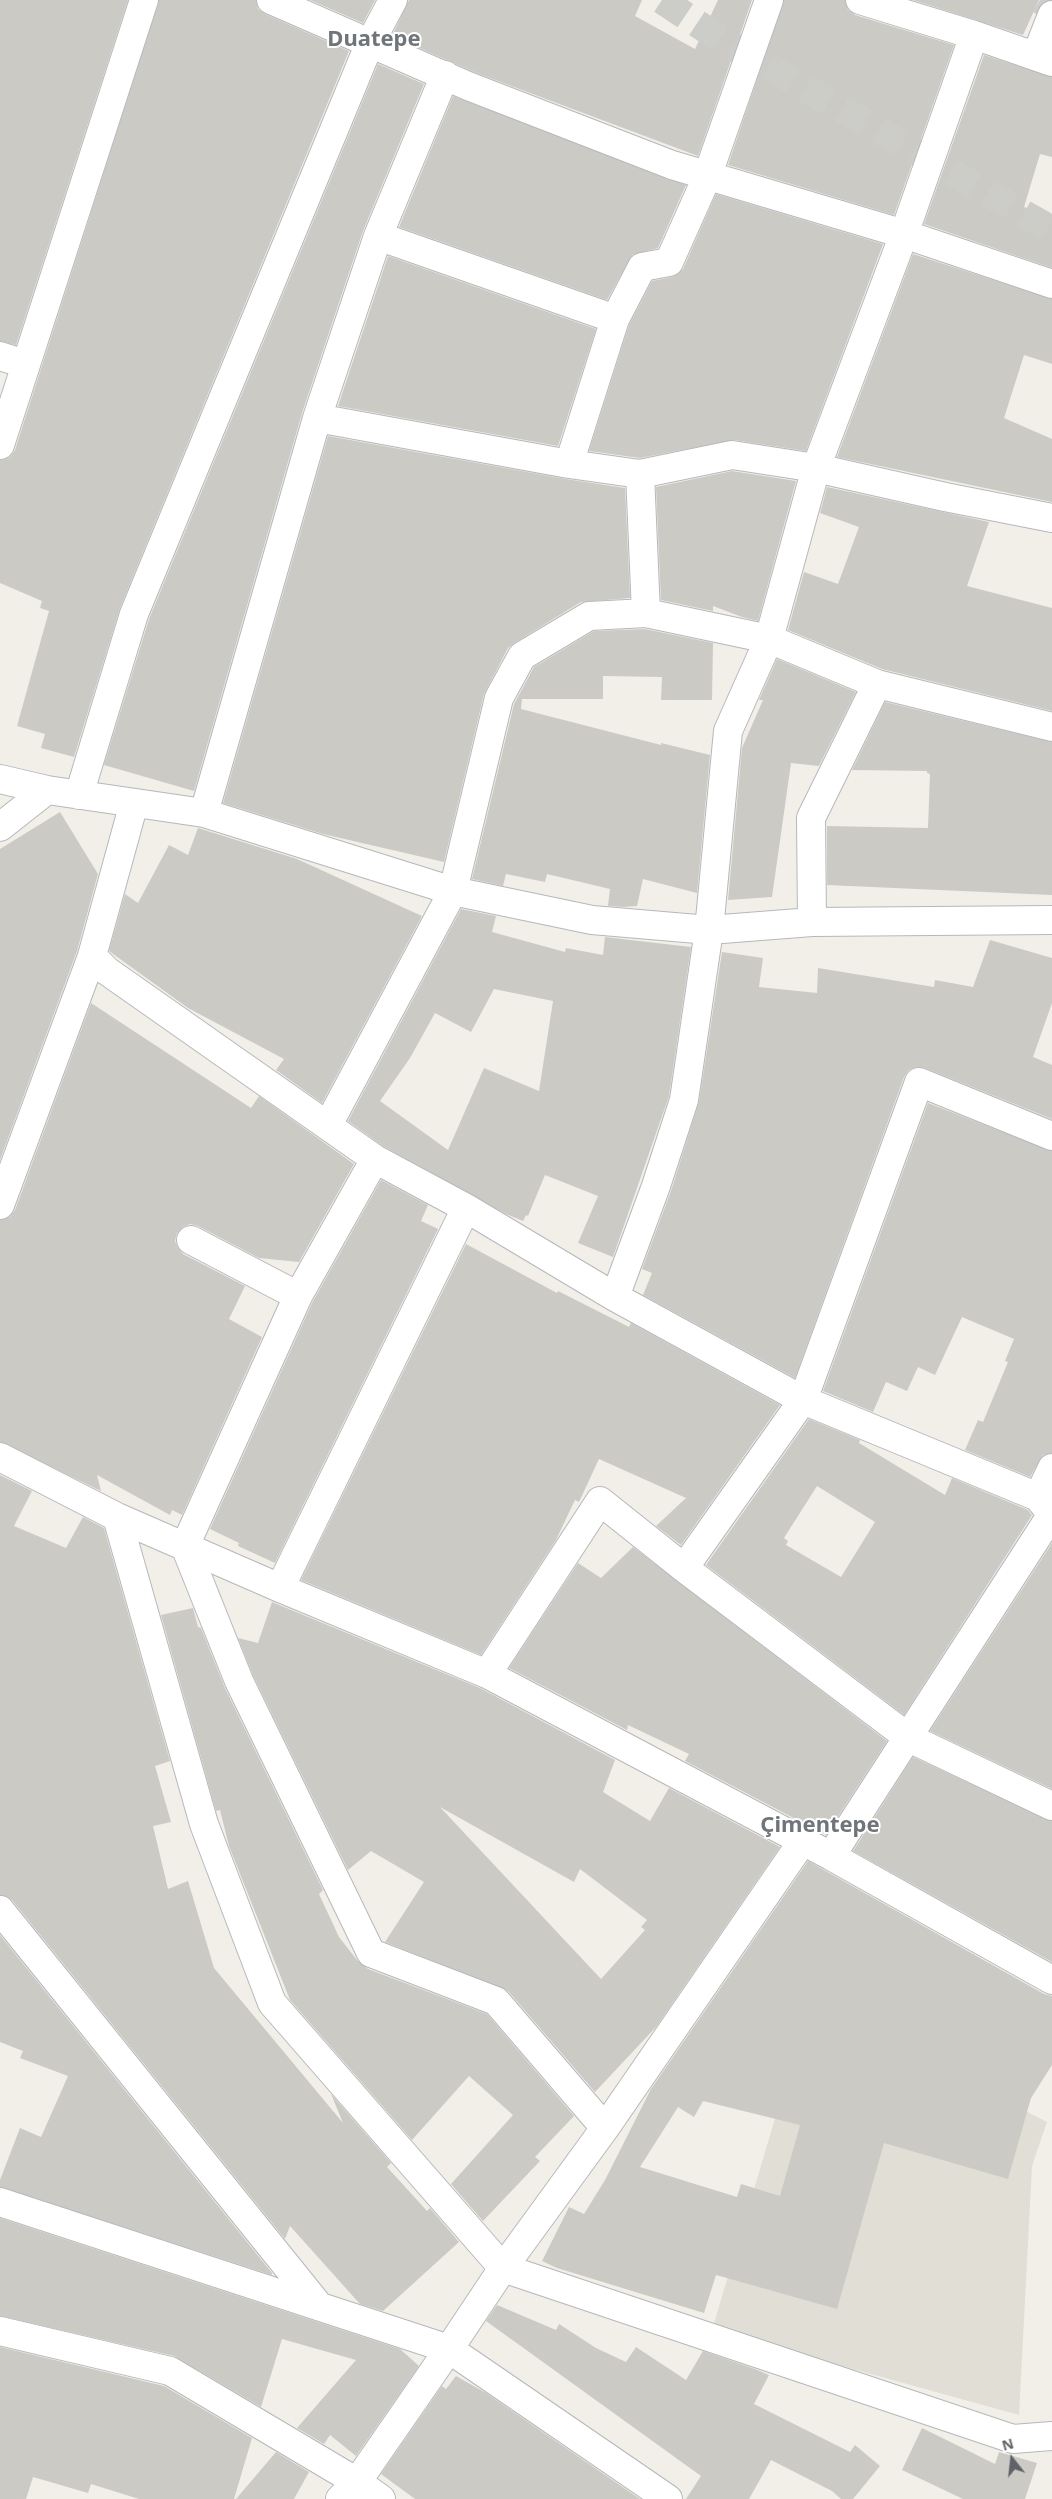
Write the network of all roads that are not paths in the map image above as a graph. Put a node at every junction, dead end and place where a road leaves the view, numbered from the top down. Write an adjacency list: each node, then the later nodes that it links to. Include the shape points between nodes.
1 (144, 0): 16 (street)
2 (271, 0): 8 (street)
3 (393, 0): 8 (street)
4 (769, 0): 11 (street)
5 (860, 0): 7 (street)
6 (1052, 16): 9 (street)
7 (974, 35): 9 (street); 12 (street)
8 (369, 44): 10 (street); 29 (street, via 134,614)
9 (1044, 59)
10 (445, 75): 11 (street); 13 (street)
11 (707, 177): 12 (street); 15 (street, via 669,262 642,267)
12 (904, 234): 14 (street); 20 (street)
13 (378, 236): 15 (street); 17 (street)
14 (1052, 284)
15 (615, 319): 19 (street)
16 (12, 360): 18 (street)
17 (317, 418): 19 (street); 31 (street)
18 (0, 445)
19 (569, 464): 21 (street)
20 (816, 468): 21 (street, via 732,455); 22 (street); 24 (street)
21 (640, 474): 23 (street)
22 (1052, 518)
23 (646, 613): 24 (street); 33 (street, via 590,616 522,656 498,698)
24 (769, 639): 25 (street); 36 (street, via 728,731)
25 (876, 684): 26 (street); 35 (street, via 811,818)
26 (1052, 726)
27 (0, 779): 28 (street)
28 (47, 790): 29 (street); 32 (street)
29 (79, 795): 30 (street)
30 (134, 803): 31 (street); 37 (street)
31 (204, 814): 33 (street)
32 (0, 827)
33 (453, 891): 36 (street, via 592,920); 38 (street)
34 (1052, 920): 35 (street)
35 (812, 922): 36 (street)
36 (709, 930): 45 (street, via 684,1100)
37 (92, 956): 38 (street, via 107,971); 41 (street)
38 (328, 1125): 40 (street)
39 (1052, 1136): 46 (street, via 919,1082)
40 (375, 1159): 42 (street); 44 (street)
41 (0, 1205)
42 (466, 1208): 45 (street); 53 (street)
43 (191, 1240): 44 (street)
44 (298, 1296): 51 (street)
45 (615, 1297): 46 (street)
46 (803, 1400): 49 (street); 52 (street)
47 (0, 1457): 50 (street)
48 (1052, 1468): 49 (street)
49 (1047, 1508): 55 (street)
50 (117, 1517): 51 (street); 63 (street, via 204,1824 272,2004)
51 (185, 1546): 53 (street); 61 (street, via 239,1681 372,1953 496,2001)
52 (684, 1568): 54 (street, via 600,1501); 55 (street)
53 (280, 1588): 54 (street)
54 (487, 1674): 57 (street)
55 (909, 1738): 56 (street); 58 (street)
56 (1052, 1806)
57 (802, 1842): 58 (street); 61 (street)
58 (831, 1856): 60 (street)
59 (0, 1910): 64 (street)
60 (1052, 1980)
61 (605, 2128): 63 (street)
62 (0, 2202): 64 (street)
63 (502, 2268): 66 (street); 67 (street, via 1013,2439)
64 (319, 2306): 66 (street)
65 (0, 2331): 68 (street, via 170,2371)
66 (449, 2349): 68 (street); 70 (street)
67 (1052, 2436)
68 (348, 2490): 69 (street)
69 (381, 2499)
70 (668, 2499)

